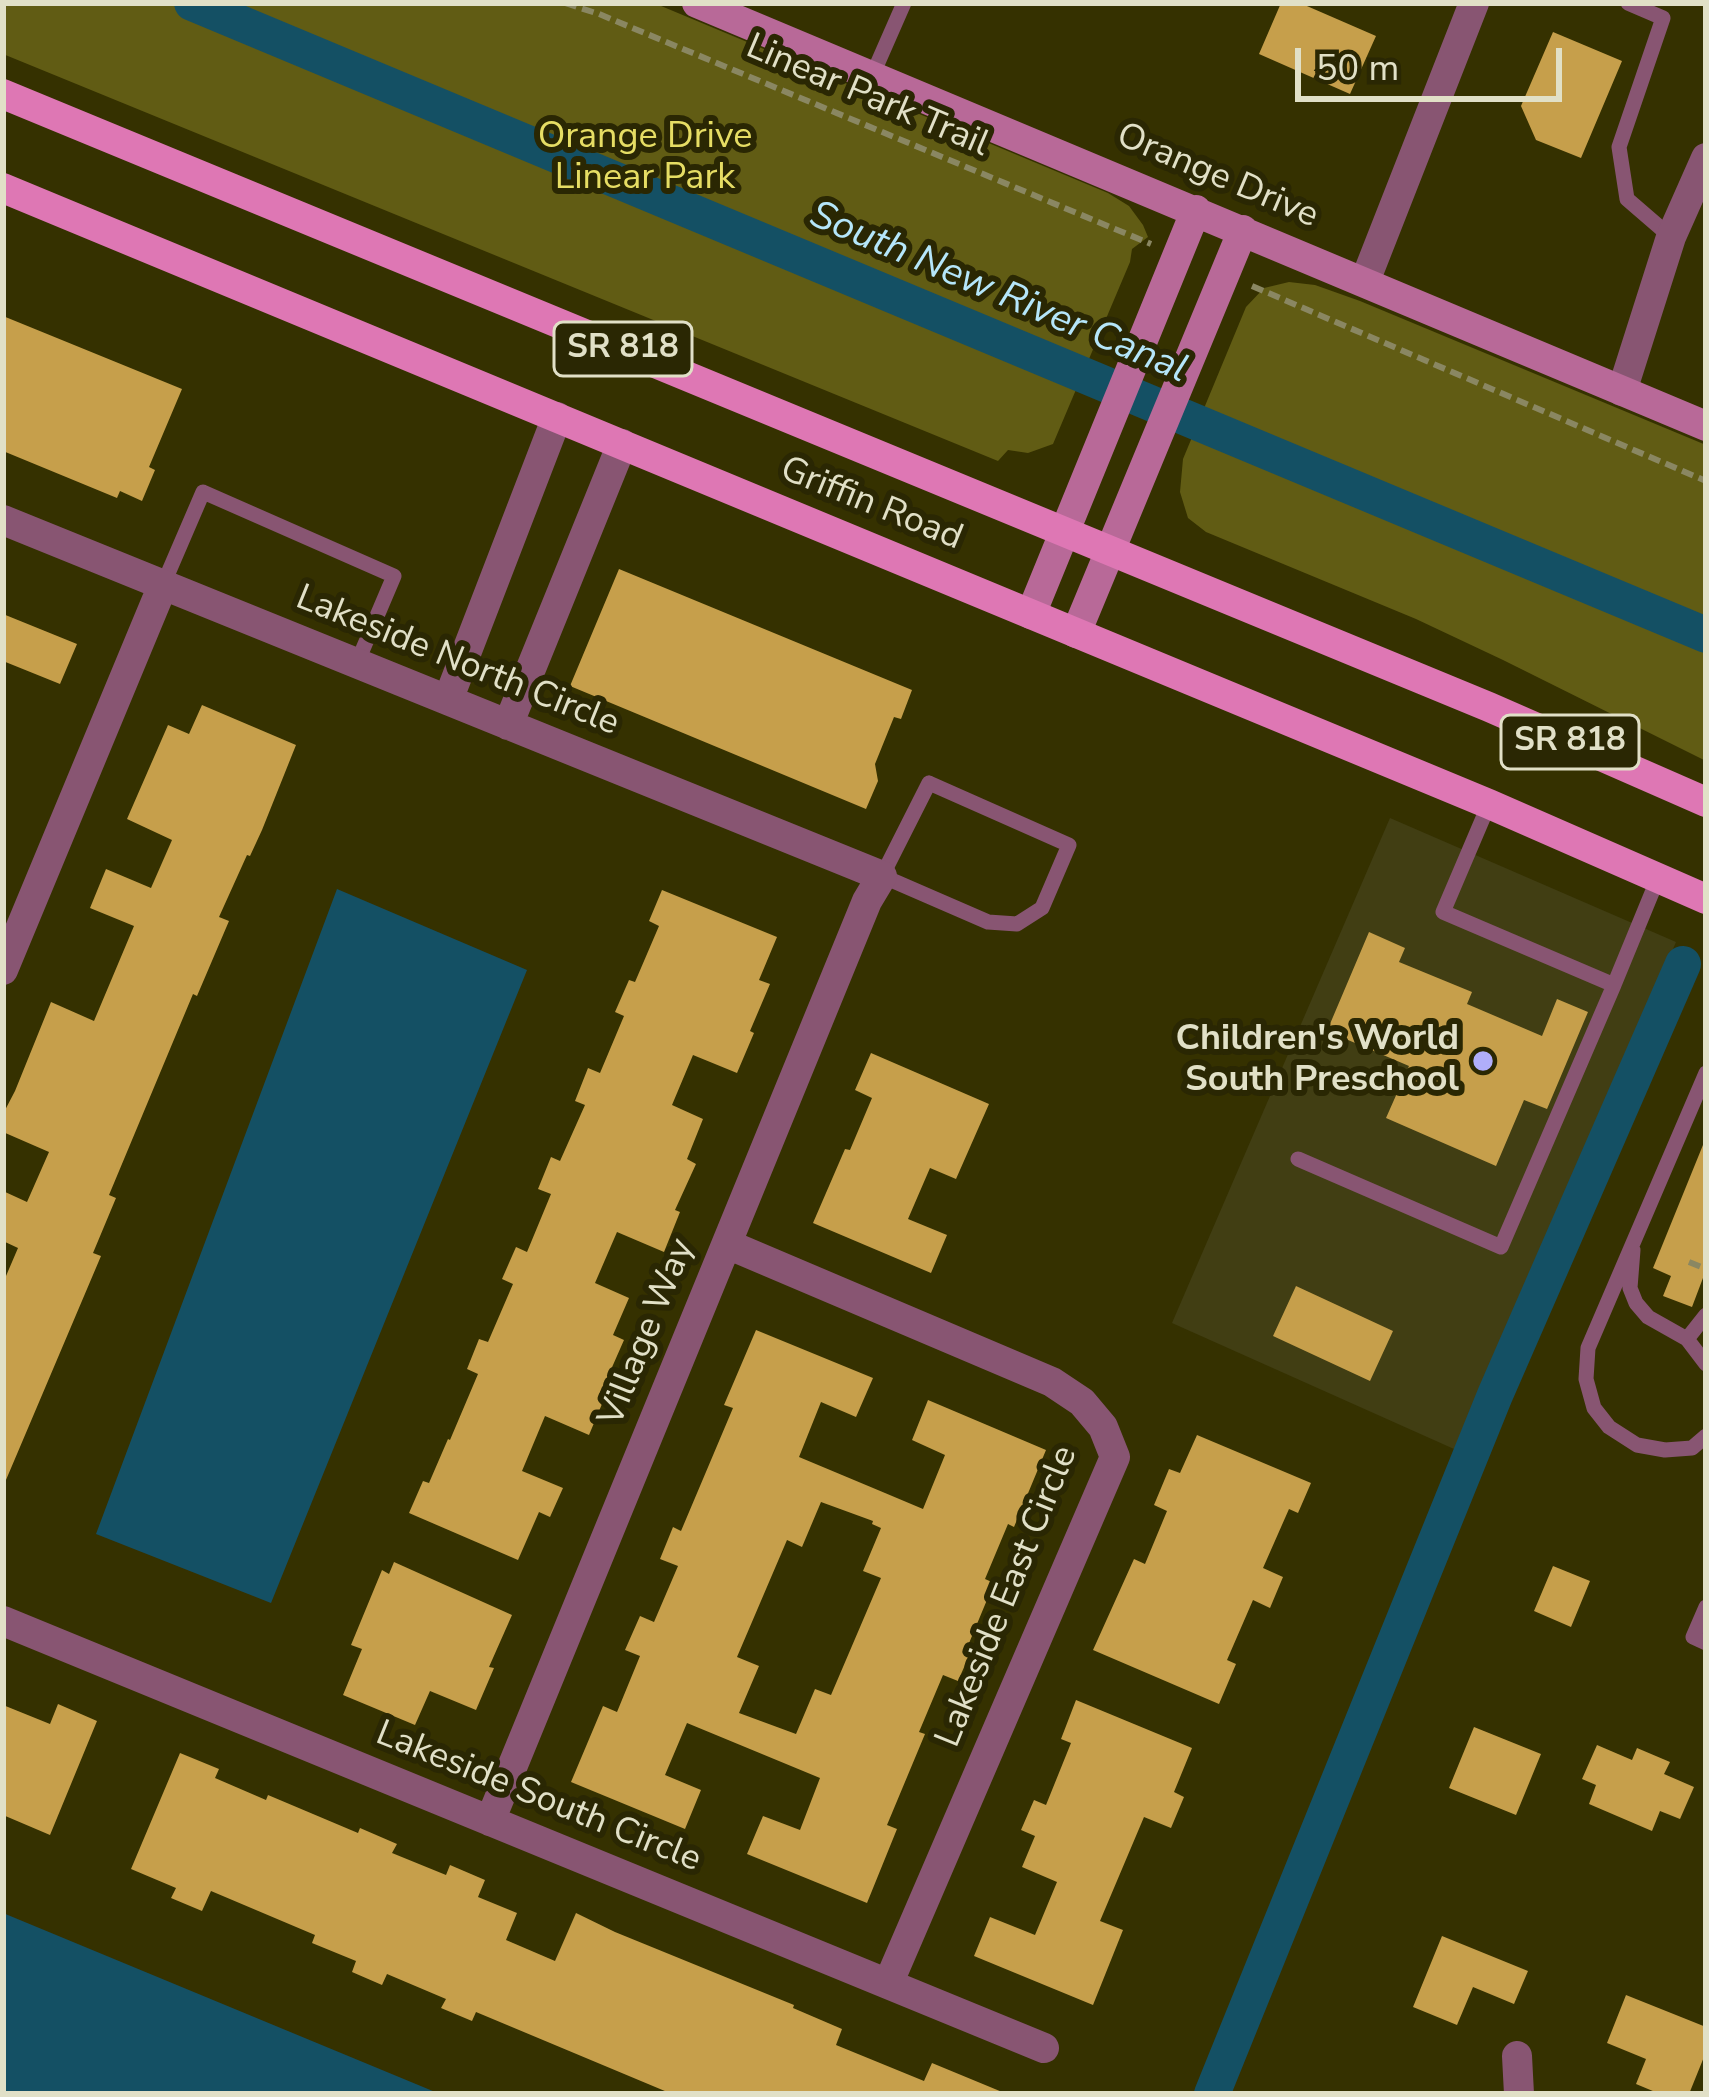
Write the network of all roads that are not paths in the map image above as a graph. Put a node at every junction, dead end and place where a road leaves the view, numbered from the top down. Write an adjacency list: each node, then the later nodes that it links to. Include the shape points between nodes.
1 (697, 3): 5 (street, Orange Drive)
2 (904, 3): 6 (lane)
3 (1474, 3): 13 (street)
4 (1628, 3): 12 (lane, via 1663,18 1619,146 1627,199)
5 (733, 10): 6 (street, Orange Drive)
6 (872, 76): 10 (street, Orange Drive)
7 (3, 94): 19 (main road, Griffin Road / SR 818)
8 (1706, 158): 12 (street)
9 (3, 188): 15 (main road, Griffin Road / SR 818)
10 (1196, 211): 11 (street, Orange Drive); 19 (street)
11 (1243, 230): 13 (street, Orange Drive); 20 (street)
12 (1671, 237): 14 (street)
13 (1365, 281): 14 (street, Orange Drive)
14 (1622, 392): 16 (street, Orange Drive)
15 (557, 417): 17 (main road, Griffin Road / SR 818); 25 (street)
16 (1706, 426)
17 (622, 444): 22 (main road, Griffin Road / SR 818); 26 (street)
18 (3, 520): 21 (street, Lakeside North Circle)
19 (1065, 532): 20 (main road, Griffin Road / SR 818); 22 (street)
20 (1111, 550): 23 (street); 27 (main road, Griffin Road / SR 818)
21 (163, 585): 24 (street, Lakeside North Circle); 24 (lane, via 203,492 394,576); 32 (street)
22 (1031, 614): 23 (main road, Griffin Road / SR 818)
23 (1076, 633): 28 (main road, Griffin Road / SR 818)
24 (357, 663): 25 (street, Lakeside North Circle)
25 (448, 700): 26 (street, Lakeside North Circle)
26 (508, 725): 29 (street, Lakeside North Circle)
27 (1706, 802)
28 (1489, 804): 30 (main road, Griffin Road / SR 818); 33 (lane, via 1443,912)
29 (881, 876): 29 (lane, via 929,783 1069,844 1042,908 1017,924 988,922); 37 (street, Village Way)
30 (1658, 878): 31 (main road, Griffin Road / SR 818); 33 (lane)
31 (1706, 899)
32 (3, 970)
33 (1614, 985): 35 (lane, via 1501,1247)
34 (1706, 1073): 36 (lane)
35 (1298, 1159)
36 (1635, 1235): 39 (lane, via 1636,1303); 41 (lane, via 1588,1348 1594,1408 1637,1445 1692,1448)
37 (727, 1244): 45 (street, Village Way); 46 (street, Lakeside East Circle, via 1052,1382 1082,1402 1115,1457)
38 (1706, 1315): 39 (lane)
39 (1687, 1340): 40 (lane)
40 (1706, 1364)
41 (1706, 1436)
42 (1706, 1606): 44 (lane, via 1693,1637)
43 (3, 1622): 45 (street, Lakeside South Circle)
44 (1706, 1642)
45 (490, 1821): 46 (street, Lakeside South Circle)
46 (888, 1984): 47 (street, Lakeside South Circle)
47 (1044, 2048)
48 (1517, 2056): 49 (street)
49 (1519, 2094)

